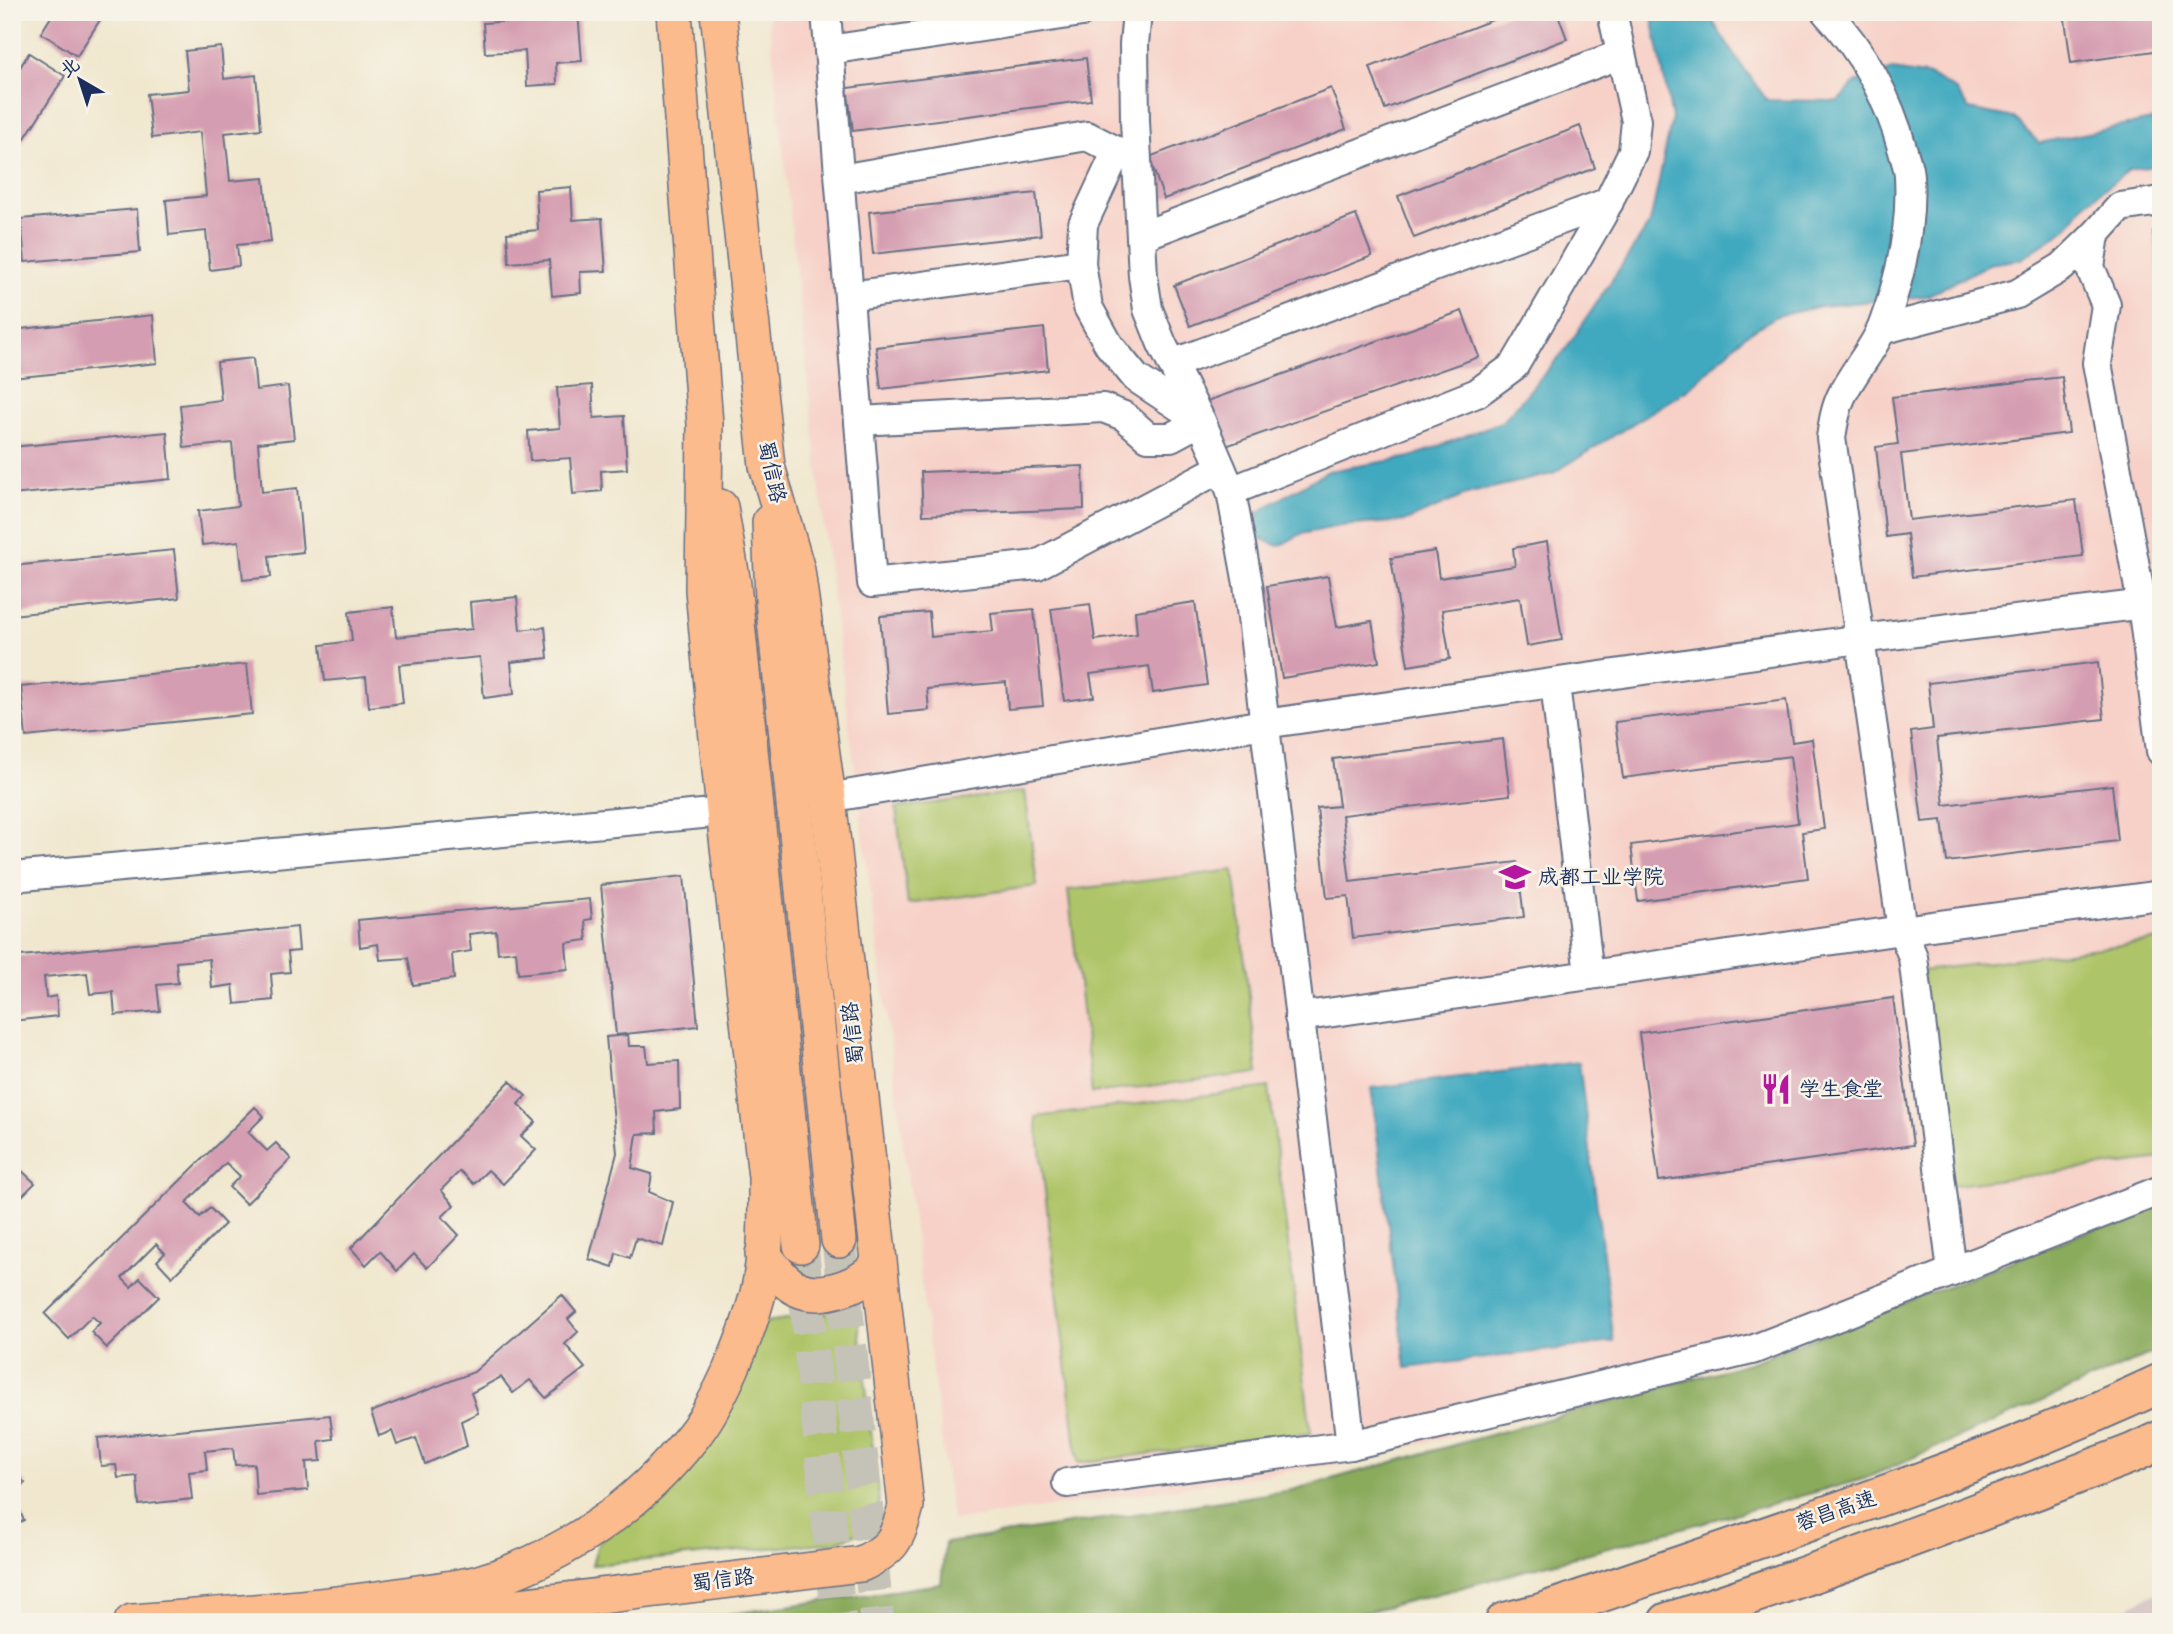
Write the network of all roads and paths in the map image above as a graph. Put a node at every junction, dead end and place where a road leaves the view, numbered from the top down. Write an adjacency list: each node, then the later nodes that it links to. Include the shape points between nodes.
1 (674, 12): 22 (main road)
2 (718, 12): 23 (main road, 蜀信路)
3 (826, 12): 8 (street)
4 (1082, 12): 8 (street)
5 (1137, 12): 10 (street)
6 (1612, 12): 9 (street)
7 (1826, 12): 18 (street, via 1883,92 1909,174 1904,254)
8 (829, 50): 11 (street)
9 (1621, 54): 13 (street, via 1636,121 1633,150); 15 (street)
10 (1128, 156): 11 (street, via 1087,136); 15 (street); 16 (street, via 1083,224)
11 (840, 178): 17 (street)
12 (2161, 201): 14 (street, via 2120,207)
13 (1609, 202): 19 (street); 24 (street, via 1514,366 1477,393)
14 (2095, 235): 18 (street, via 2062,267 2017,295); 25 (street, via 2090,267 2106,305 2097,363)
15 (1142, 236): 19 (street, via 1148,309)
16 (1081, 264): 17 (street); 21 (street, via 1088,307 1109,345 1136,378)
17 (849, 296): 20 (street)
18 (1881, 330): 26 (street, via 1842,395 1831,438)
19 (1172, 364): 21 (street)
20 (859, 421): 21 (street, via 1103,408 1124,416 1148,437 1171,437); 24 (street, via 872,583 1037,565)
21 (1201, 421): 24 (street)
22 (705, 424): 31 (main road, via 703,590); 39 (main road, via 733,583)
23 (767, 466): 30 (main road, 蜀信路, via 797,570); 38 (main road, via 774,601)
24 (1226, 480): 28 (street, via 1248,584)
25 (2151, 603): 26 (street); 29 (street)
26 (1860, 639): 27 (street); 34 (street)
27 (1555, 683): 28 (street); 35 (street)
28 (1265, 724): 30 (street); 36 (street)
29 (2161, 751)
30 (828, 798): 41 (main road, 蜀信路)
31 (724, 813): 32 (street); 40 (main road, via 766,1177)
32 (12, 877)
33 (2161, 895): 34 (street)
34 (1902, 930): 35 (street); 42 (street, via 1913,957)
35 (1589, 975): 36 (street)
36 (1299, 1017): 45 (street)
37 (2161, 1190): 42 (street)
38 (839, 1240)
39 (801, 1245)
40 (763, 1254): 41 (main road, via 780,1276 799,1290 839,1290 860,1281); 48 (main road, via 757,1297 728,1376 695,1435 628,1506 599,1527 540,1559)
41 (878, 1265): 47 (main road, 蜀信路, via 906,1506 900,1526 882,1554 861,1564)
42 (1952, 1272): 45 (street, via 1752,1350)
43 (2161, 1383): 51 (highway, 蓉昌高速, via 1929,1479)
44 (2161, 1440): 52 (highway, via 1946,1525)
45 (1352, 1445): 46 (street)
46 (1067, 1483)
47 (799, 1570): 48 (main road, via 797,1550 520,1584); 50 (main road, 蜀信路)
48 (478, 1583): 49 (main road, via 358,1602)
49 (132, 1622)
50 (388, 1622)
51 (1505, 1622)
52 (1668, 1622)

